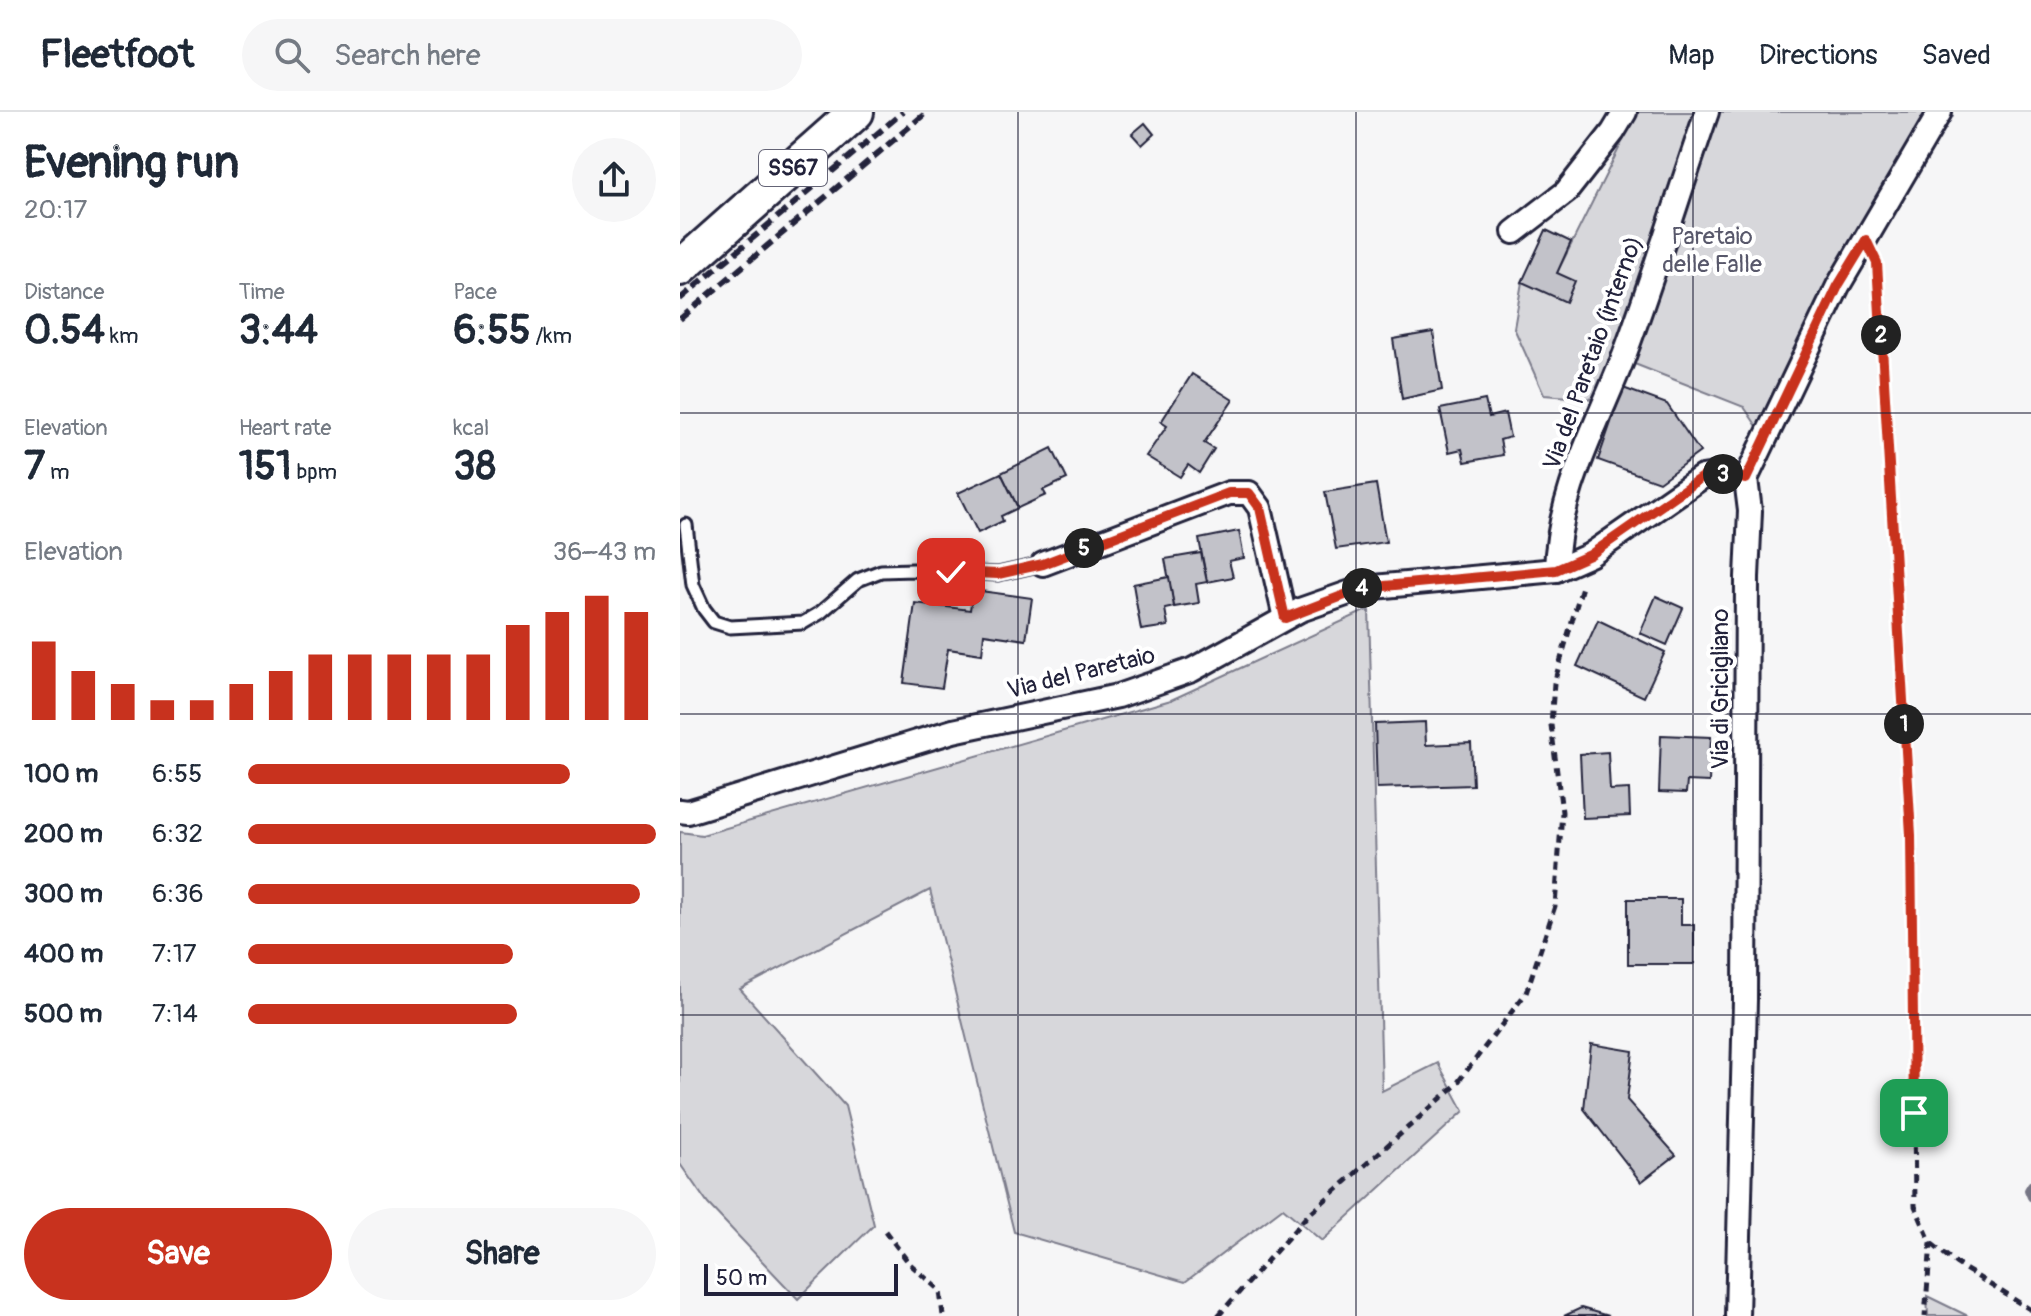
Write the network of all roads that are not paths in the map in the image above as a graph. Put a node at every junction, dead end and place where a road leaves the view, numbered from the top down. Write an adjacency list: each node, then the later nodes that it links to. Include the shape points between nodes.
1 (856, 112): 6 (main road, SS67)
2 (1625, 112): 5 (street, via 1566,192)
3 (1707, 112): 10 (street, Via del Paretaio (interno), via 1632,333 1575,470 1557,539)
4 (1940, 112): 7 (street, via 1838,286)
5 (1514, 232)
6 (680, 268)
7 (1746, 479): 10 (street, Via del Paretaio, via 1702,477 1590,555); 13 (street, Via di Gricigliano, via 1750,511 1745,1000)
8 (686, 525): 9 (lane, via 693,585 714,622 730,627 803,623 858,580 881,571 998,574)
9 (1043, 564): 11 (street, via 1229,493 1249,493 1260,508)
10 (1556, 570): 11 (street, Via del Paretaio, via 1363,588)
11 (1285, 618): 12 (street, Via del Paretaio, via 1192,670 1118,696 953,731)
12 (680, 811)
13 (1737, 1316)

